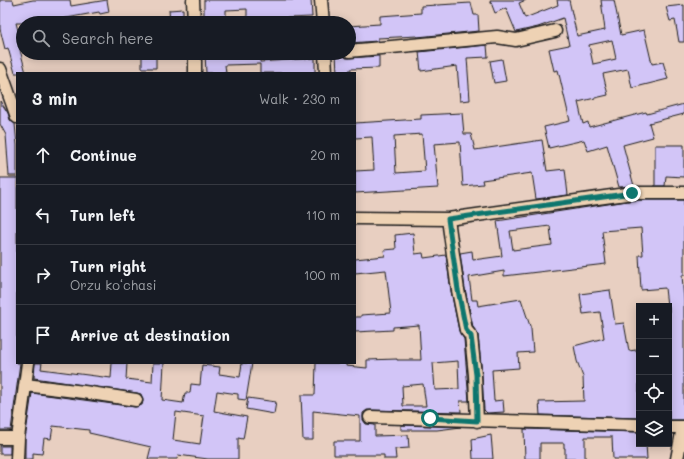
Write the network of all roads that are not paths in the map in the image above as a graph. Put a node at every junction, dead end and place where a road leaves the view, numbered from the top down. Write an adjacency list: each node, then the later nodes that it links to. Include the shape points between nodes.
1 (193, 0): 3 (street)
2 (321, 0): 4 (street)
3 (194, 16)
4 (322, 16)
5 (555, 31): 6 (street, via 516,40 497,37)
6 (356, 50)
7 (195, 60): 10 (street)
8 (325, 60): 11 (street)
9 (0, 70): 12 (street)
10 (195, 72)
11 (326, 72)
12 (4, 96): 13 (street)
13 (16, 115)
14 (684, 193): 16 (street, via 632,193)
15 (356, 218): 16 (street)
16 (448, 219): 21 (street, via 458,290 466,330 471,336 476,375)
17 (28, 364): 18 (street)
18 (25, 386): 19 (street); 26 (street)
19 (136, 400)
20 (370, 417): 21 (street)
21 (477, 421): 22 (street)
22 (636, 425)
23 (672, 427): 24 (street)
24 (684, 427): 28 (street)
25 (0, 438): 26 (street)
26 (18, 438): 27 (street)
27 (17, 459)
28 (676, 459)

